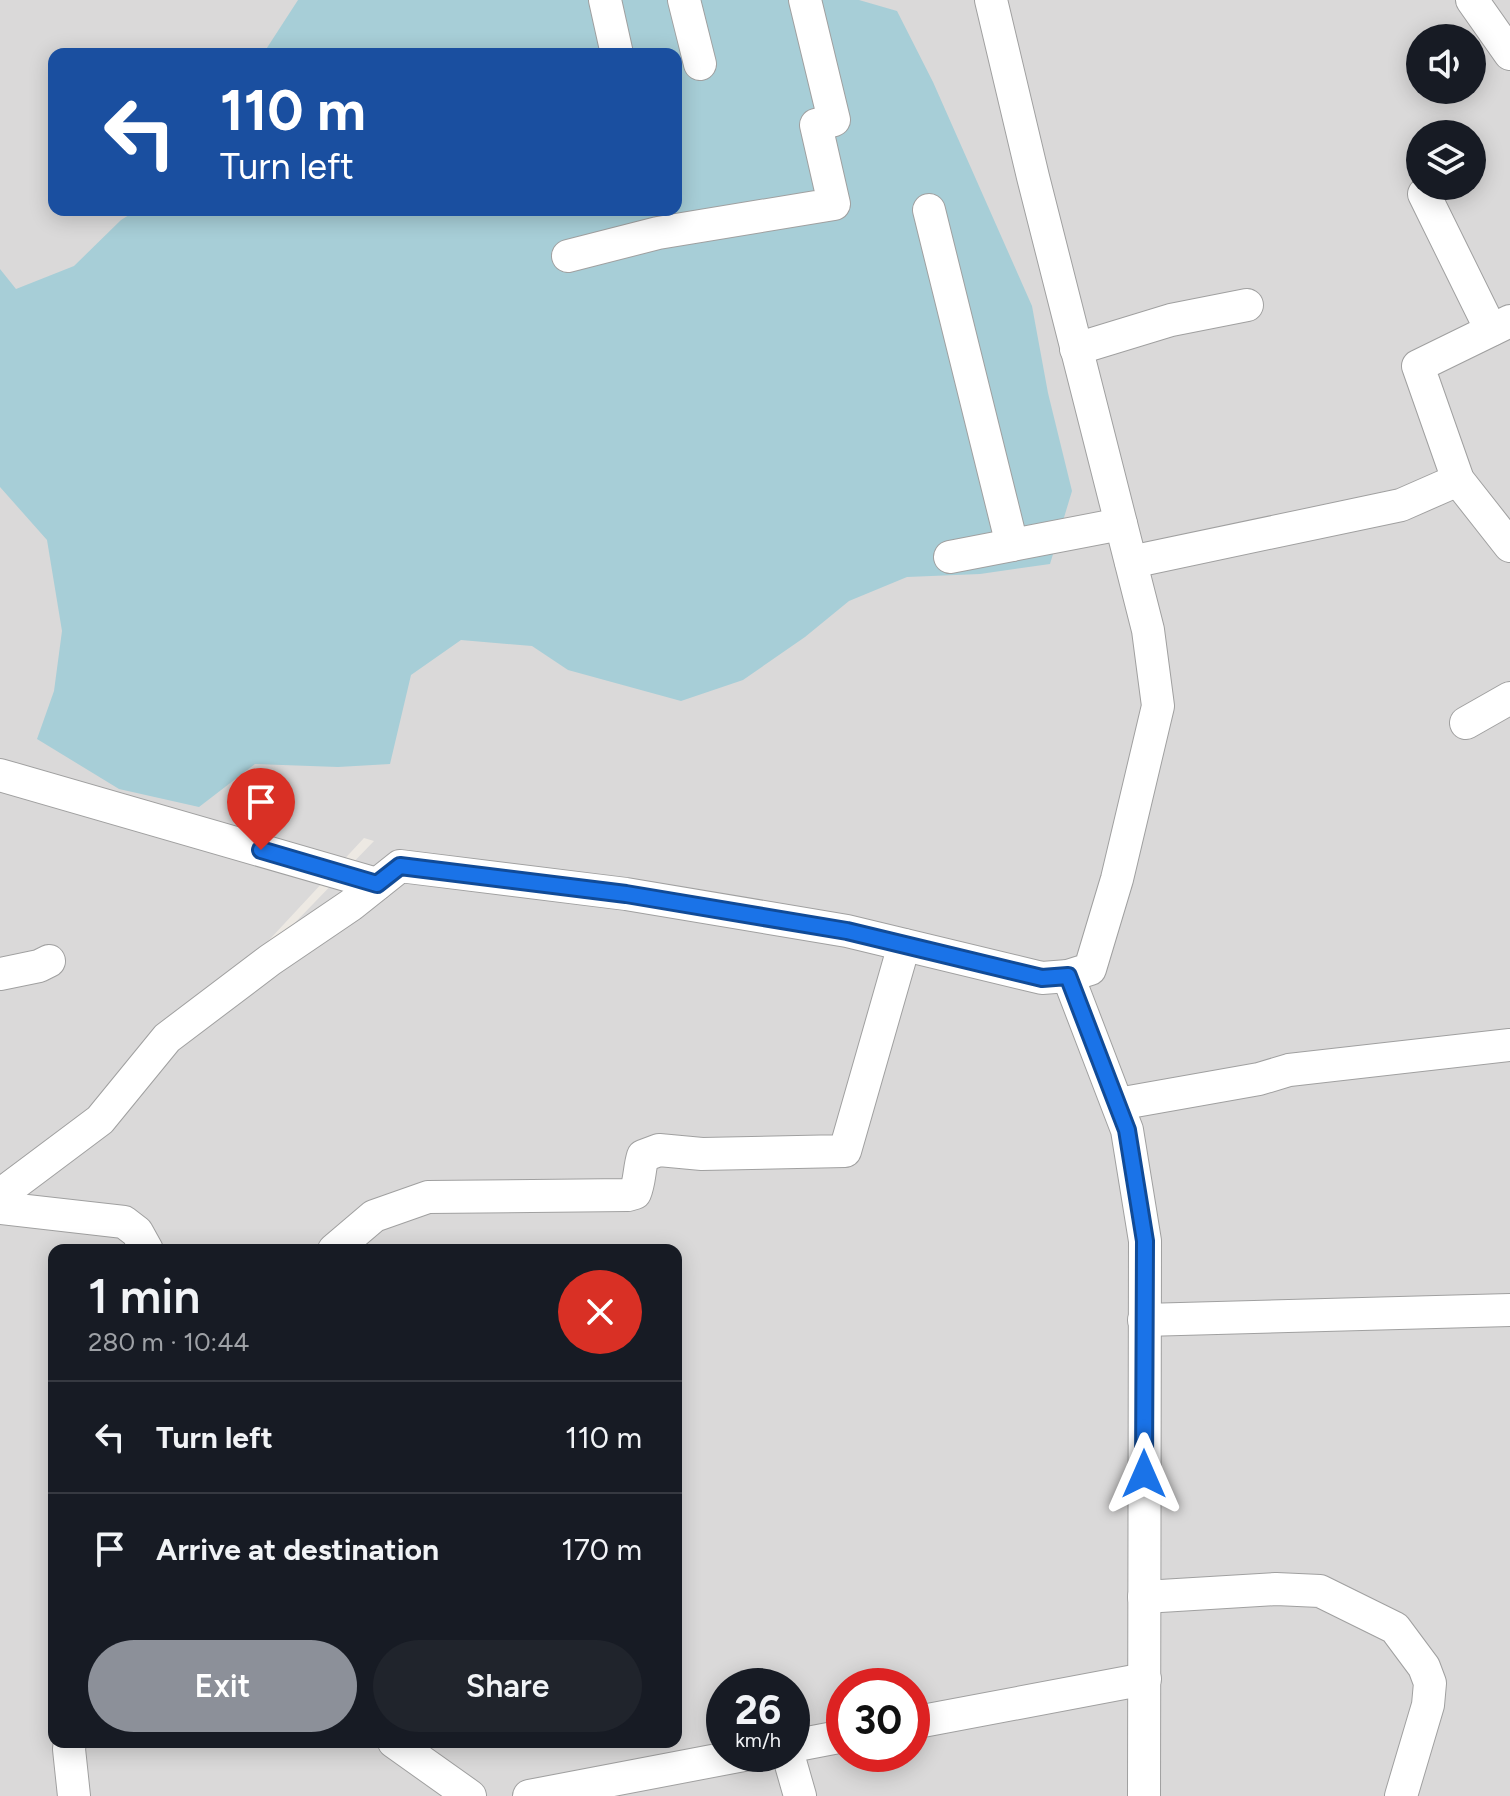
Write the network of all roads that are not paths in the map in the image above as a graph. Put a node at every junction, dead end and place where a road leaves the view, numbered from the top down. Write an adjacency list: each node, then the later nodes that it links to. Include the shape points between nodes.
1 (605, 0): 6 (street)
2 (684, 0): 8 (street)
3 (805, 0): 11 (street, via 834,120 816,125 834,204)
4 (991, 0): 15 (street)
5 (1472, 0): 7 (street)
6 (616, 48)
7 (1510, 54)
8 (700, 64)
9 (1427, 200): 14 (street)
10 (929, 210): 18 (street)
11 (655, 222): 12 (street)
12 (568, 256)
13 (1247, 305): 15 (street, via 1171,320)
14 (1500, 325): 16 (street, via 1418,366)
15 (1076, 349): 17 (street)
16 (1458, 480): 19 (street); 21 (street, via 1401,505)
17 (1121, 524): 18 (street); 21 (street)
18 (1012, 545): 20 (street)
19 (1510, 546)
20 (950, 557)
21 (1131, 562): 29 (street, via 1148,630 1158,706 1090,969)
22 (1510, 698): 23 (street)
23 (1466, 723)
24 (0, 775): 25 (street)
25 (377, 884): 26 (street, via 400,866 626,894); 32 (street, via 167,1038 100,1120)
26 (904, 945): 29 (street, via 1042,978); 34 (street, via 845,1151 659,1150 643,1156 635,1193 428,1197 374,1216)
27 (49, 961): 28 (street)
28 (0, 974)
29 (1068, 976): 31 (street)
30 (1510, 1045): 31 (street, via 1289,1070)
31 (1118, 1104): 36 (street, via 1145,1241)
32 (2, 1195): 33 (street, via 124,1222)
33 (144, 1244)
34 (341, 1244)
35 (1510, 1310): 36 (street)
36 (1144, 1320): 37 (street)
37 (1144, 1597): 38 (street); 49 (street, via 1320,1591 1395,1628 1430,1683)
38 (1145, 1679): 39 (street); 48 (street)
39 (930, 1720)
40 (69, 1748): 44 (street)
41 (402, 1748): 45 (street)
42 (706, 1762): 46 (street)
43 (793, 1772): 47 (street)
44 (74, 1796)
45 (470, 1796)
46 (529, 1796)
47 (800, 1796)
48 (1144, 1796)
49 (1401, 1796)

